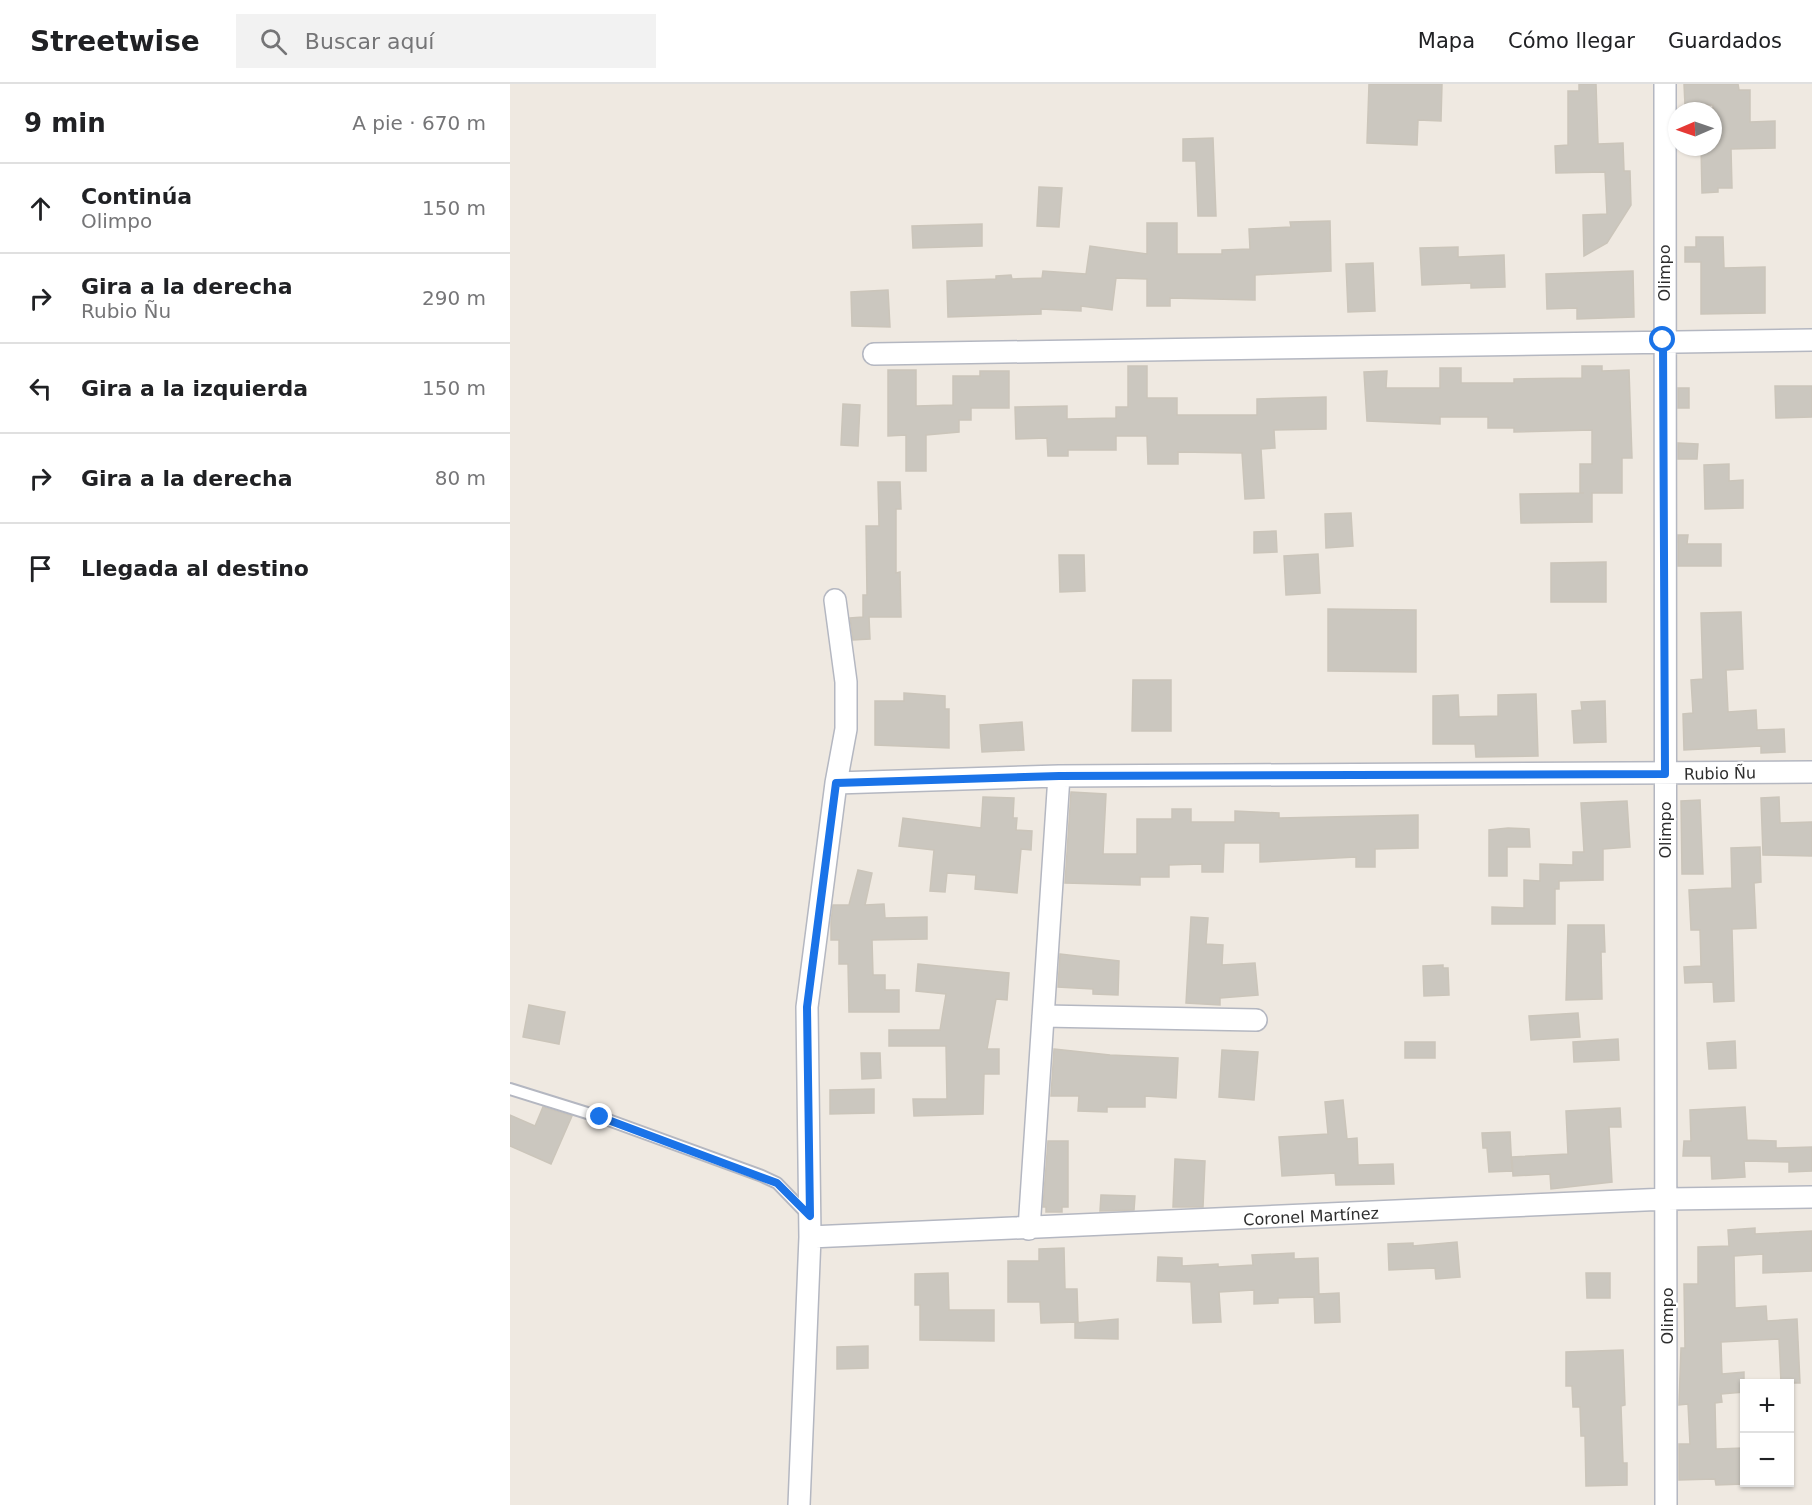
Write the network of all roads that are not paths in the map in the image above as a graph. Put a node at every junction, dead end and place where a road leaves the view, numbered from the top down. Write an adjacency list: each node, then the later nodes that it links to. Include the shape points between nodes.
1 (1665, 84): 2 (street, Olimpo)
2 (1663, 340): 3 (street); 4 (street); 7 (street, Olimpo)
3 (1812, 340)
4 (874, 354)
5 (835, 600): 9 (street, via 846,682 846,729)
6 (1812, 772): 7 (street, Rubio Ñu)
7 (1665, 774): 8 (street, Rubio Ñu); 14 (street, Olimpo)
8 (1059, 776): 9 (street, Rubio Ñu); 10 (street)
9 (836, 783): 15 (street, via 807,1007)
10 (1043, 1016): 11 (street); 16 (street)
11 (1256, 1020)
12 (510, 1089): 15 (lane, via 762,1176 777,1183)
13 (1812, 1197): 14 (street, Coronel Martínez)
14 (1667, 1199): 16 (street, Coronel Martínez); 18 (street, Olimpo)
15 (810, 1227): 16 (street, Coronel Martínez); 17 (street)
16 (1029, 1229)
17 (799, 1505)
18 (1666, 1505)

